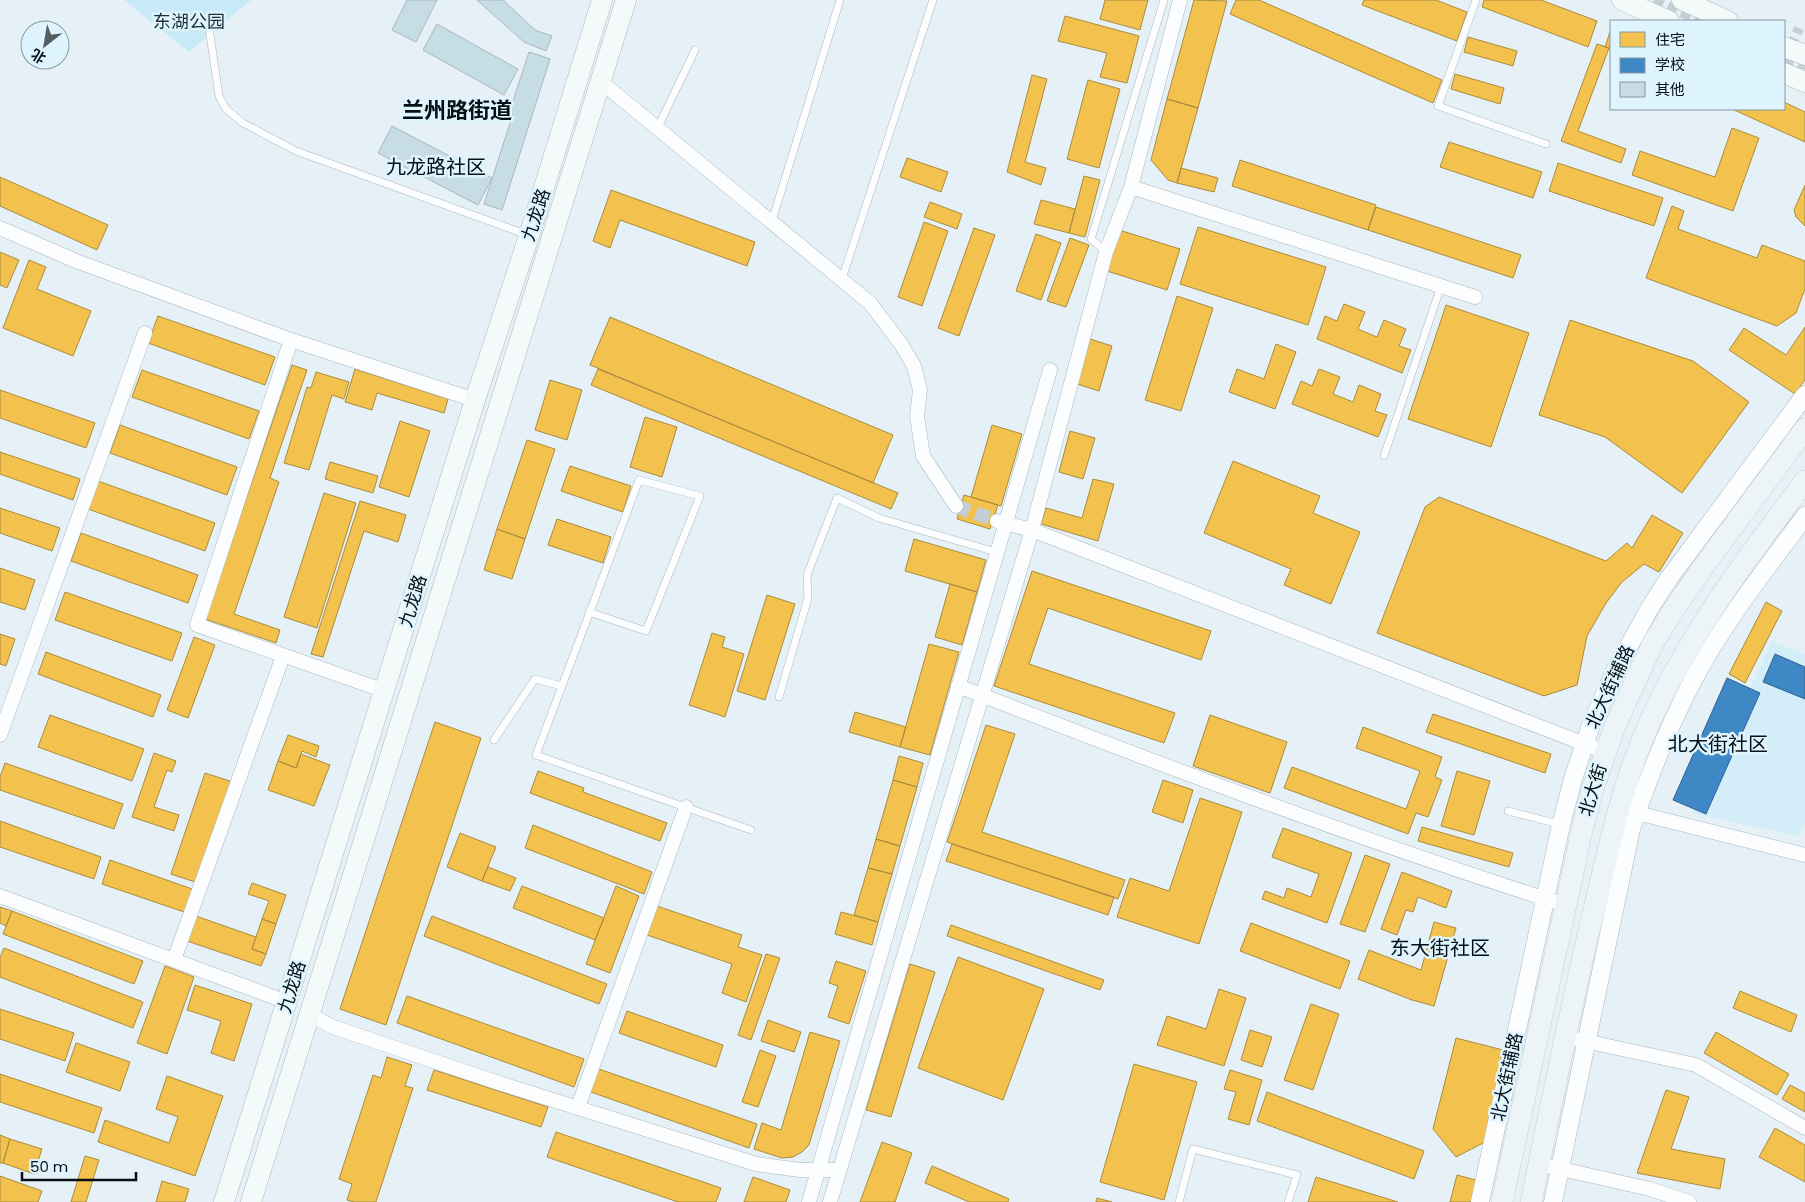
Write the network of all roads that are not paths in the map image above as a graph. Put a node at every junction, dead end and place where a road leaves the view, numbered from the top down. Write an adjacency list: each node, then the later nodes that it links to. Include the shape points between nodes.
1 (602, 0): 24 (main road, 九龙路)
2 (626, 0): 17 (main road, 九龙路)
3 (840, 0): 22 (lane)
4 (933, 0): 26 (lane)
5 (1164, 0): 25 (lane, via 1091,239)
6 (1180, 0): 21 (street)
7 (1476, 0): 20 (lane, via 1438,106)
8 (1622, 0): 10 (main road)
9 (1682, 0): 11 (main road)
10 (1667, 20)
11 (1726, 20)
12 (208, 21): 24 (lane, via 219,96 226,109 243,123 296,151)
13 (1785, 47): 15 (main road)
14 (695, 50): 19 (lane)
15 (1805, 56)
16 (1785, 73): 18 (main road)
17 (600, 81): 19 (street); 64 (main road, 九龙路)
18 (1805, 82)
19 (658, 127): 22 (street)
20 (1546, 144)
21 (1131, 187): 25 (street); 27 (street)
22 (772, 221): 26 (street)
23 (0, 228): 30 (street, via 76,262)
24 (529, 236): 33 (main road, 九龙路)
25 (1106, 252): 40 (street)
26 (842, 279): 37 (street, via 870,303 914,366 920,390 917,416 923,456)
27 (1441, 286): 28 (street); 35 (lane)
28 (1475, 296)
29 (145, 333): 49 (street)
30 (291, 340): 33 (street); 43 (street, via 197,625)
31 (1050, 370): 39 (street)
32 (1805, 395): 51 (street, 北大街辅路, via 1651,606 1616,669)
33 (475, 400): 46 (main road, 九龙路)
34 (1805, 429): 52 (main road, 北大街, via 1674,609 1652,645)
35 (1384, 456)
36 (1805, 481): 55 (main road, 北大街, via 1733,578 1686,650 1647,729)
37 (956, 506)
38 (1805, 516): 55 (street, via 1737,609 1693,679)
39 (1001, 522): 40 (street); 41 (street)
40 (1032, 530): 47 (street); 51 (street)
41 (996, 552): 45 (street); 48 (lane, via 879,518 837,498 807,575 808,598)
42 (589, 612): 42 (lane, via 639,480 700,496 646,631); 44 (lane)
43 (283, 656): 46 (street); 62 (street)
44 (562, 686): 50 (lane, via 536,679); 53 (lane, via 536,755)
45 (958, 686): 47 (street); 69 (street)
46 (385, 691): 63 (main road, 九龙路)
47 (982, 696): 60 (street, via 1176,770); 70 (street)
48 (779, 697)
49 (0, 735)
50 (494, 740)
51 (1584, 744): 52 (street); 56 (street, 北大街辅路)
52 (1605, 752): 56 (main road, 北大街)
53 (686, 807): 57 (lane); 66 (street)
54 (1508, 811): 56 (lane)
55 (1627, 811): 58 (street); 65 (main road, 北大街, via 1582,962)
56 (1571, 827): 60 (street, 北大街辅路); 61 (main road, 北大街)
57 (751, 830)
58 (1805, 855)
59 (0, 896): 62 (street)
60 (1545, 899): 61 (street); 77 (street, 北大街辅路)
61 (1566, 905): 78 (main road, 北大街)
62 (174, 960): 63 (street)
63 (287, 1002): 71 (main road, 九龙路)
64 (309, 1014): 66 (street, via 333,1027); 72 (main road, 九龙路)
65 (1576, 1039): 67 (street, via 1696,1065); 68 (main road, 北大街)
66 (578, 1108): 69 (street, via 756,1164)
67 (1805, 1128)
68 (1549, 1166): 79 (main road, 北大街); 80 (street); 81 (street, via 1650,1189)
69 (818, 1169): 70 (street); 73 (street)
70 (839, 1170): 74 (street)
71 (224, 1202)
72 (251, 1202)
73 (808, 1202)
74 (830, 1202)
75 (1179, 1202): 76 (lane, via 1194,1149 1297,1175)
76 (1288, 1202)
77 (1480, 1202)
78 (1502, 1202)
79 (1531, 1202)
80 (1552, 1202)
81 (1688, 1202)

